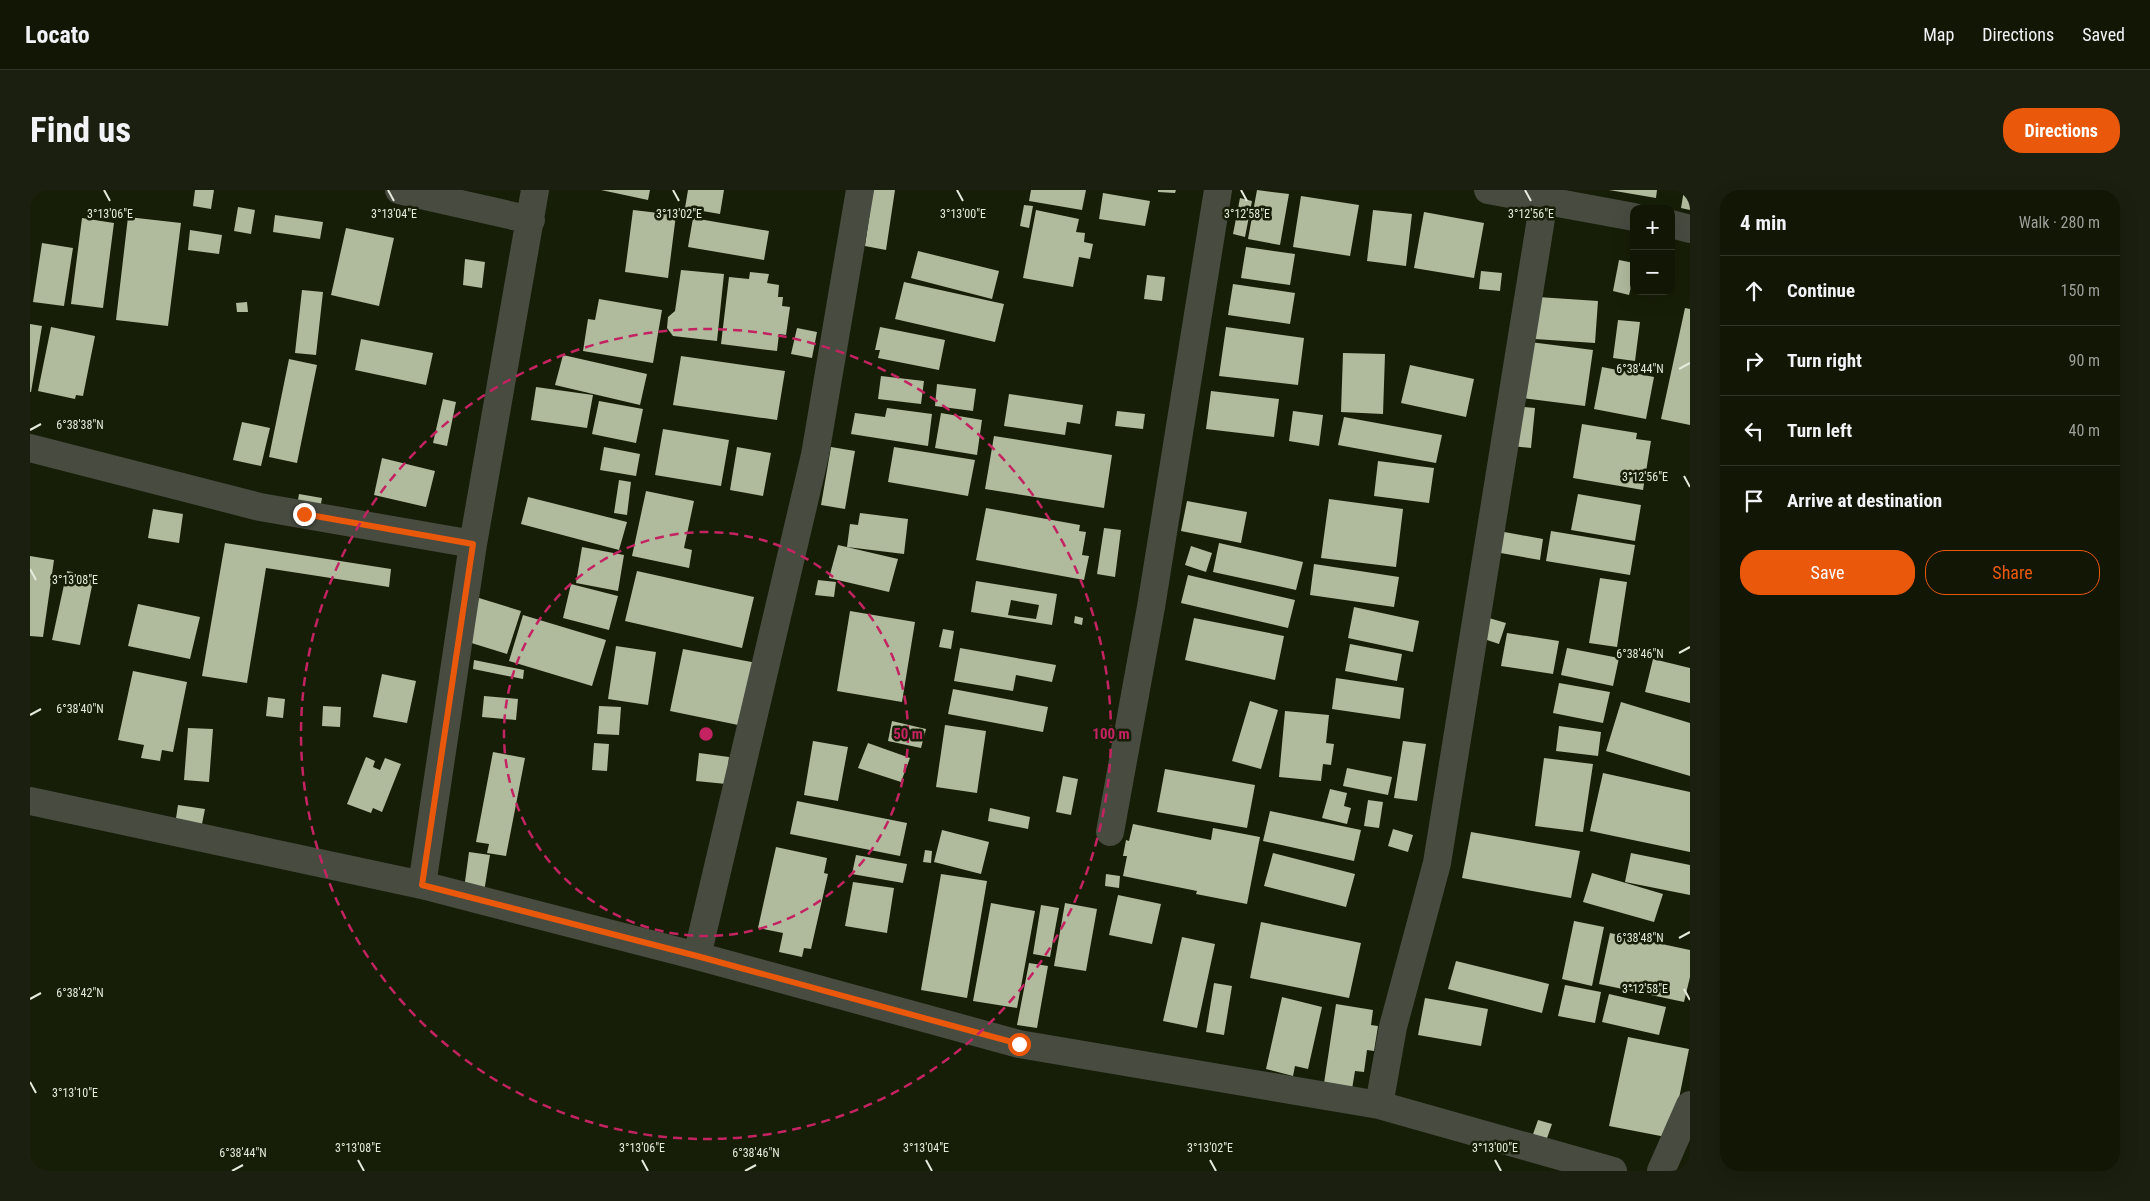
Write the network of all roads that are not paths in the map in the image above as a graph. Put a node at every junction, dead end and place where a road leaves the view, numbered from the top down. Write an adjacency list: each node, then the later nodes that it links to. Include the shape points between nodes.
1 (399, 190): 8 (street)
2 (535, 190): 8 (street)
3 (860, 190): 16 (street, via 815,456)
4 (1218, 190): 14 (street, via 1151,607)
5 (1488, 190): 6 (street)
6 (1544, 200): 7 (street); 18 (street, via 1437,863 1393,1028)
7 (1630, 216)
8 (531, 220): 12 (street)
9 (1675, 225): 10 (street)
10 (1690, 229)
11 (30, 448): 12 (street, via 260,507)
12 (473, 544): 15 (street)
13 (30, 801): 15 (street)
14 (1110, 832)
15 (422, 885): 16 (street)
16 (697, 956): 18 (street, via 1019,1044)
17 (1690, 1104): 20 (street)
18 (1379, 1105): 19 (street)
19 (1613, 1171)
20 (1661, 1171)

